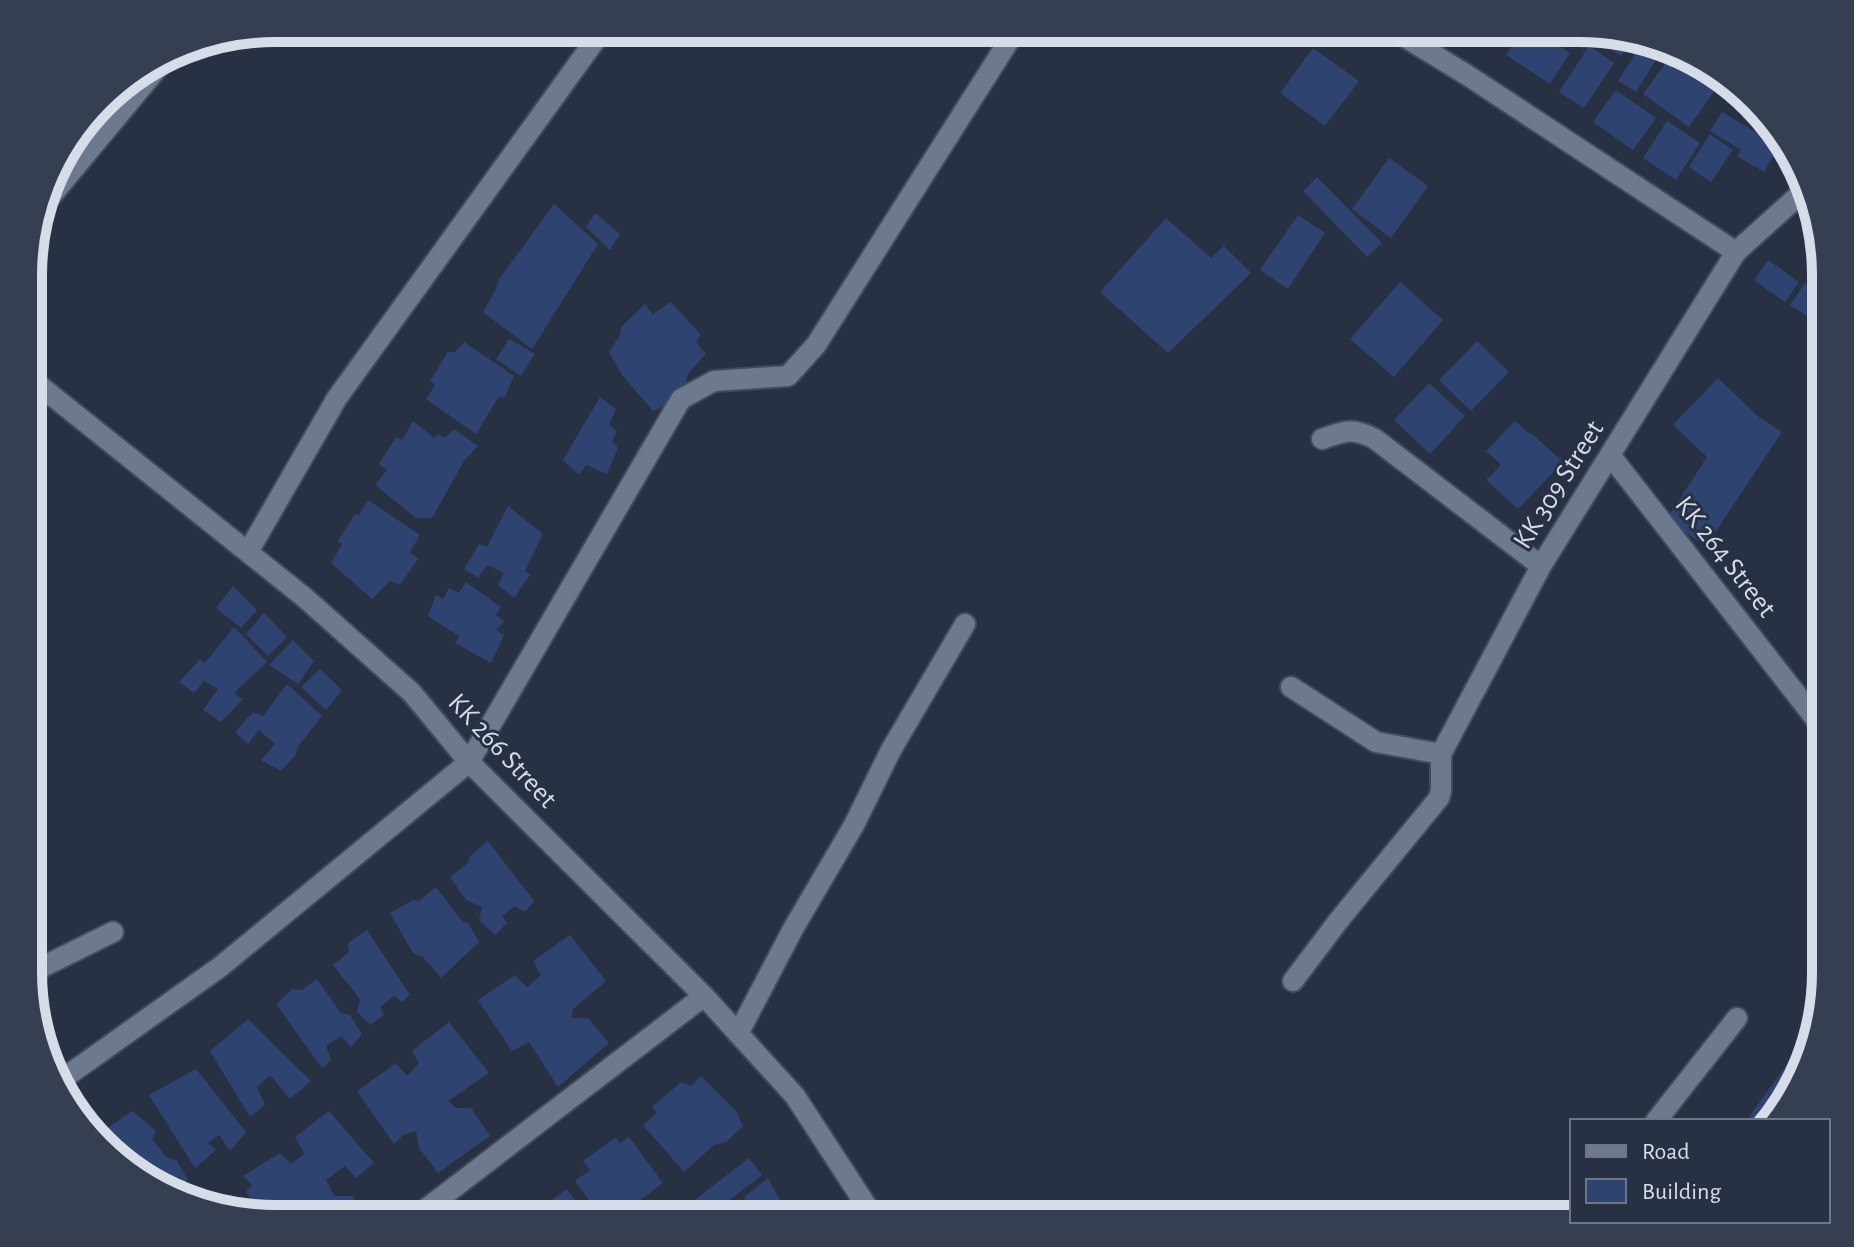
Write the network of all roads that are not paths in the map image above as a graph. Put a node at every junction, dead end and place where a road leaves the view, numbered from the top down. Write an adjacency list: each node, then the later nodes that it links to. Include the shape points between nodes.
1 (594, 42): 11 (street, via 337,398)
2 (1008, 42): 17 (street, via 816,345 788,376 714,381 681,399)
3 (1413, 42): 7 (street)
4 (147, 80): 5 (street)
5 (61, 184)
6 (1798, 196): 7 (street, KK 309 Street)
7 (1736, 252): 10 (street, KK 309 Street)
8 (42, 388): 11 (street, KK 266 Street)
9 (1322, 439): 12 (street, via 1359,430 1375,439)
10 (1610, 455): 12 (street, KK 309 Street); 15 (street, KK 264 Street)
11 (248, 552): 17 (street, KK 266 Street, via 412,693)
12 (1541, 566): 16 (street, KK 309 Street)
13 (965, 624): 23 (street)
14 (1291, 687): 16 (street, via 1376,742)
15 (1812, 714)
16 (1441, 754): 20 (street, via 1439,798)
17 (469, 762): 21 (street, KK 266 Street); 24 (street, via 220,967)
18 (113, 932): 19 (street)
19 (42, 967)
20 (1293, 981)
21 (704, 996): 23 (street, KK 266 Street); 26 (street)
22 (1737, 1018): 25 (street)
23 (738, 1034): 27 (street, KK 266 Street, via 795,1096)
24 (67, 1076)
25 (1658, 1119)
26 (431, 1205)
27 (866, 1205)

